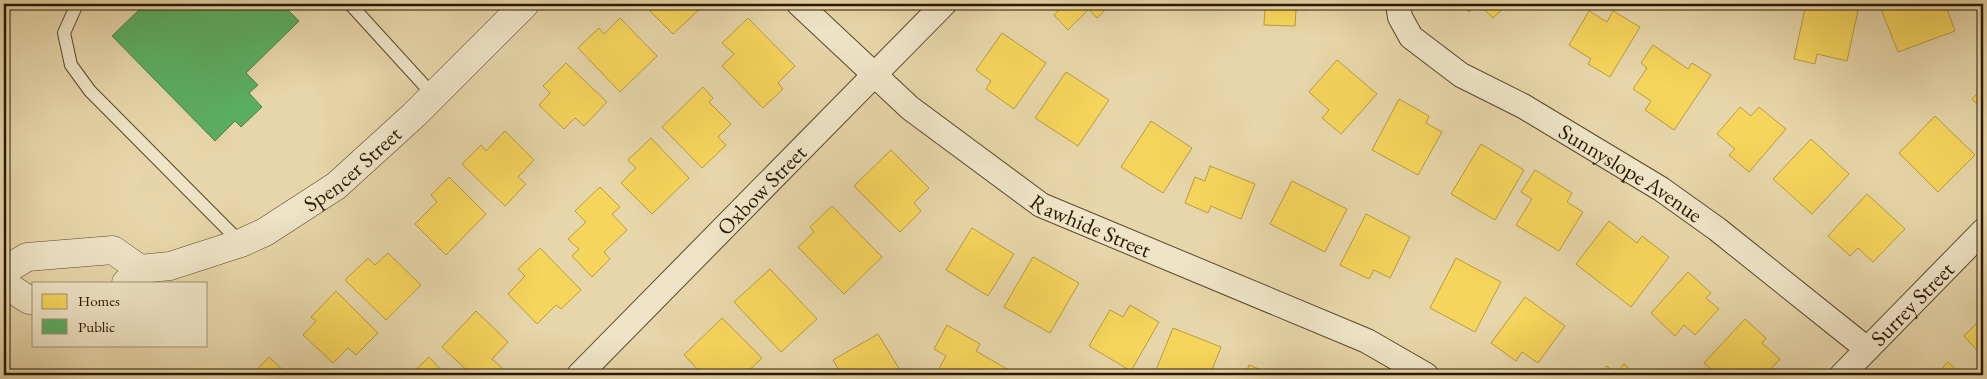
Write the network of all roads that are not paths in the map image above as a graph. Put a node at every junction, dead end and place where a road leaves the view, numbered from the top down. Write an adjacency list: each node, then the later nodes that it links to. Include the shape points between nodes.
1 (77, 4): 10 (lane, via 64,33 71,65 90,91)
2 (350, 4): 8 (lane)
3 (525, 4): 8 (street, Spencer Street)
4 (800, 4): 7 (street, Rawhide Street)
5 (944, 4): 7 (street, Oxbow Street)
6 (1398, 4): 15 (street, Sunnyslope Avenue, via 1400,17 1411,36 1461,75 1523,106 1661,188 1718,229)
7 (873, 74): 16 (street, Oxbow Street); 17 (street, Rawhide Street, via 910,108 1041,205 1367,341)
8 (434, 94): 10 (street, Spencer Street, via 336,186)
9 (1983, 231): 15 (street, Surrey Street)
10 (241, 243): 12 (street, Spencer Street)
11 (4, 272): 12 (street, Spencer Street, via 27,257 113,250)
12 (133, 276)
13 (4, 284): 14 (street)
14 (32, 300)
15 (1867, 349): 18 (street, Surrey Street)
16 (579, 375)
17 (1426, 375)
18 (1842, 375)

